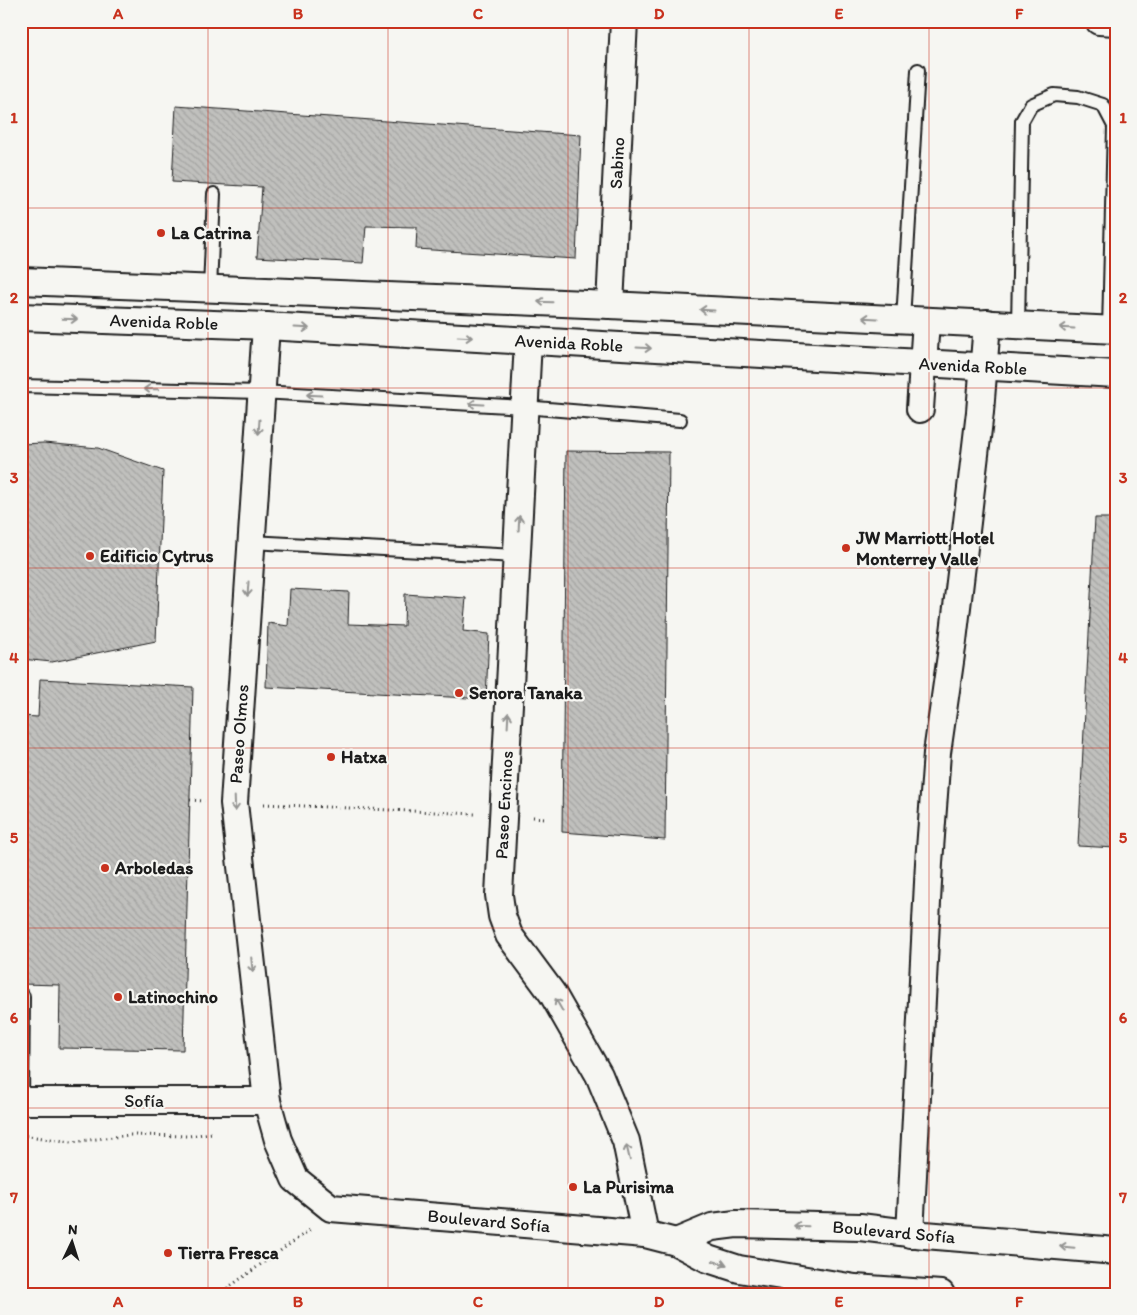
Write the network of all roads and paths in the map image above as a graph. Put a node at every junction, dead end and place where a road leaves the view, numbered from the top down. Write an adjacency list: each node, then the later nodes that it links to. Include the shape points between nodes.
1 (624, 21): 8 (street, Sabino)
2 (1099, 21): 3 (street)
3 (1116, 22)
4 (918, 70): 10 (lane)
5 (214, 194): 7 (lane)
6 (21, 281): 7 (street, Avenida Roble)
7 (210, 289): 8 (street, Avenida Roble, one-way to 7)
8 (610, 305): 10 (street, Avenida Roble, one-way to 8)
9 (21, 317): 13 (street, Avenida Roble, one-way to 13)
10 (914, 320): 11 (street, Avenida Roble); 16 (street)
11 (987, 324): 12 (street, Avenida Roble); 17 (street)
12 (1018, 325): 14 (street, Avenida Roble, one-way to 12); 14 (lane, via 1022,122 1031,105 1054,95 1078,97 1104,105 1114,126)
13 (266, 326): 15 (street, Avenida Roble, one-way to 15); 20 (street, Paseo Olmos)
14 (1112, 330)
15 (528, 341): 16 (street, Avenida Roble, one-way to 16); 21 (street, Paseo Encinos)
16 (924, 364): 17 (street, Avenida Roble); 22 (street)
17 (984, 367): 18 (street, Avenida Roble); 37 (street, via 937,753 928,863)
18 (1116, 374)
19 (21, 386): 20 (lane, one-way to 19)
20 (261, 392): 21 (lane, one-way to 20); 24 (street, Paseo Olmos, one-way to 24)
21 (524, 407): 23 (lane); 25 (street, Paseo Encinos, one-way to 21)
22 (920, 409)
23 (680, 420)
24 (251, 542): 25 (lane); 27 (street, Paseo Olmos, one-way to 27)
25 (517, 556): 28 (street, Paseo Encinos, one-way to 25)
26 (190, 800): 27 (path)
27 (234, 803): 28 (path); 32 (street, Paseo Olmos, one-way to 32)
28 (503, 815): 29 (path); 36 (street, Paseo Encinos, one-way to 28, via 626,1140 599,1075 552,993 509,935 502,916 499,895)
29 (545, 818)
30 (23, 996): 31 (lane)
31 (21, 1101): 32 (street, Sofía)
32 (267, 1101): 35 (street, Paseo Olmos, via 278,1140 295,1179)
33 (217, 1132): 34 (path, via 189,1136 130,1135 72,1142)
34 (21, 1135)
35 (336, 1208): 36 (street, Boulevard Sofía); 40 (path)
36 (645, 1234): 38 (street, Boulevard Sofía)
37 (910, 1234): 38 (street, Boulevard Sofía, one-way to 38, via 860,1227 736,1224 712,1227); 39 (street, Boulevard Sofía, one-way to 37)
38 (676, 1242): 41 (street, Boulevard Sofía, one-way to 41, via 708,1260 739,1269 855,1288)
39 (1116, 1251)
40 (219, 1294)
41 (941, 1294)

